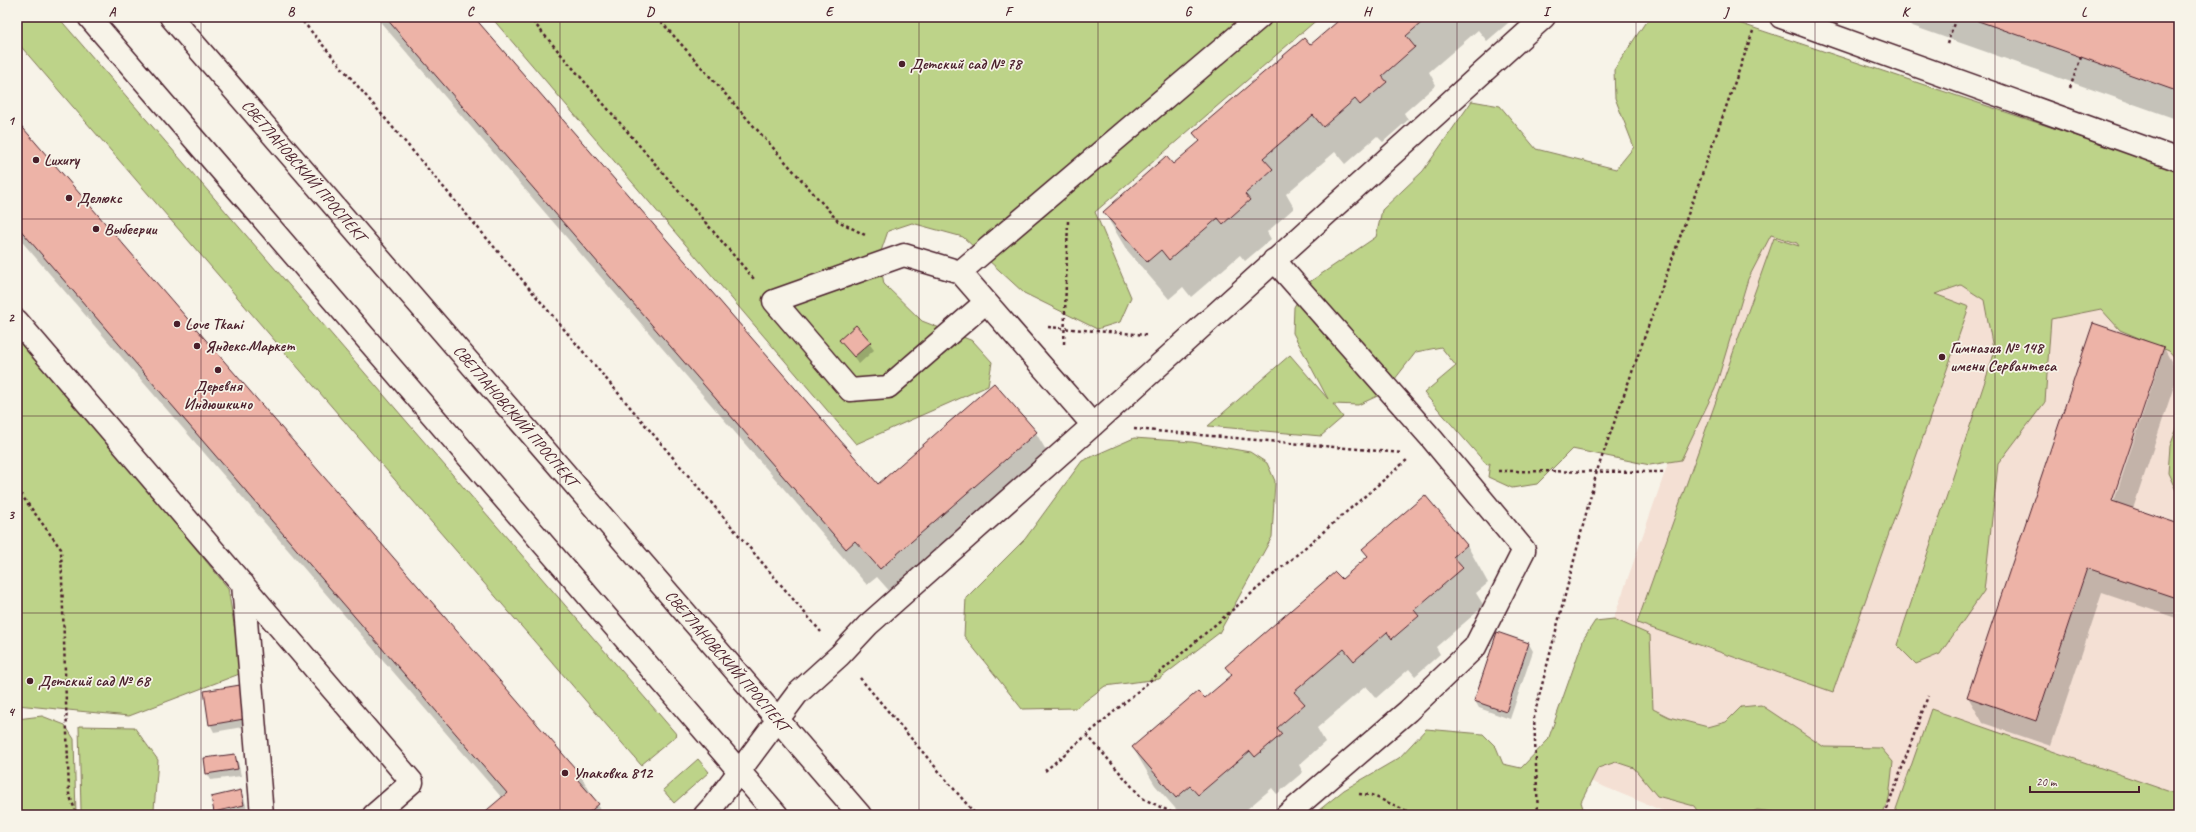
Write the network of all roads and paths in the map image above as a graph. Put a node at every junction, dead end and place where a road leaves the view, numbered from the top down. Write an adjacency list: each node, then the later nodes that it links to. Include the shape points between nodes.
1 (89, 17): 34 (main road)
2 (171, 17): 32 (main road, СВЕТЛАНОВСКИЙ ПРОСПЕКТ)
3 (299, 17): 30 (path)
4 (529, 17): 15 (path)
5 (656, 17): 12 (path, via 838,221)
6 (1260, 17): 11 (main road)
7 (1544, 17): 13 (main road)
8 (1780, 17): 10 (main road)
9 (1755, 24): 26 (path)
10 (2179, 160)
11 (1070, 179): 14 (main road); 19 (path)
12 (904, 255): 14 (main road); 15 (main road)
13 (1274, 260): 20 (main road); 23 (main road)
14 (960, 272): 16 (main road)
15 (774, 301): 16 (main road, via 850,390 888,387)
16 (986, 302): 18 (main road)
17 (17, 321): 29 (main road)
18 (1004, 322): 19 (path); 21 (main road)
19 (1065, 328): 20 (path); 21 (path)
20 (1188, 339): 22 (main road)
21 (1062, 390): 22 (main road)
22 (1094, 425): 24 (path); 30 (main road, via 868,625)
23 (1432, 439): 24 (path); 25 (main road)
24 (1414, 454): 33 (path)
25 (1458, 471): 26 (path); 36 (main road, via 1524,550 1475,647 1408,712)
26 (1598, 471): 27 (path); 47 (path, via 1534,716)
27 (1665, 472)
28 (17, 489): 37 (path, via 61,549 69,794)
29 (243, 584): 38 (main road); 39 (main road, via 412,782)
30 (840, 655): 32 (main road, via 797,694); 43 (path)
31 (1928, 696): 48 (path)
32 (778, 720): 34 (main road); 42 (main road, СВЕТЛАНОВСКИЙ ПРОСПЕКТ)
33 (1087, 736): 35 (path); 44 (path, via 1142,798)
34 (739, 771): 40 (main road); 41 (main road)
35 (1045, 771)
36 (1314, 792): 45 (main road); 46 (path, via 1371,795)
37 (77, 815)
38 (262, 815)
39 (374, 815)
40 (705, 815)
41 (777, 815)
42 (860, 815)
43 (976, 815)
44 (1177, 815)
45 (1287, 815)
46 (1416, 815)
47 (1538, 815)
48 (1885, 815)

